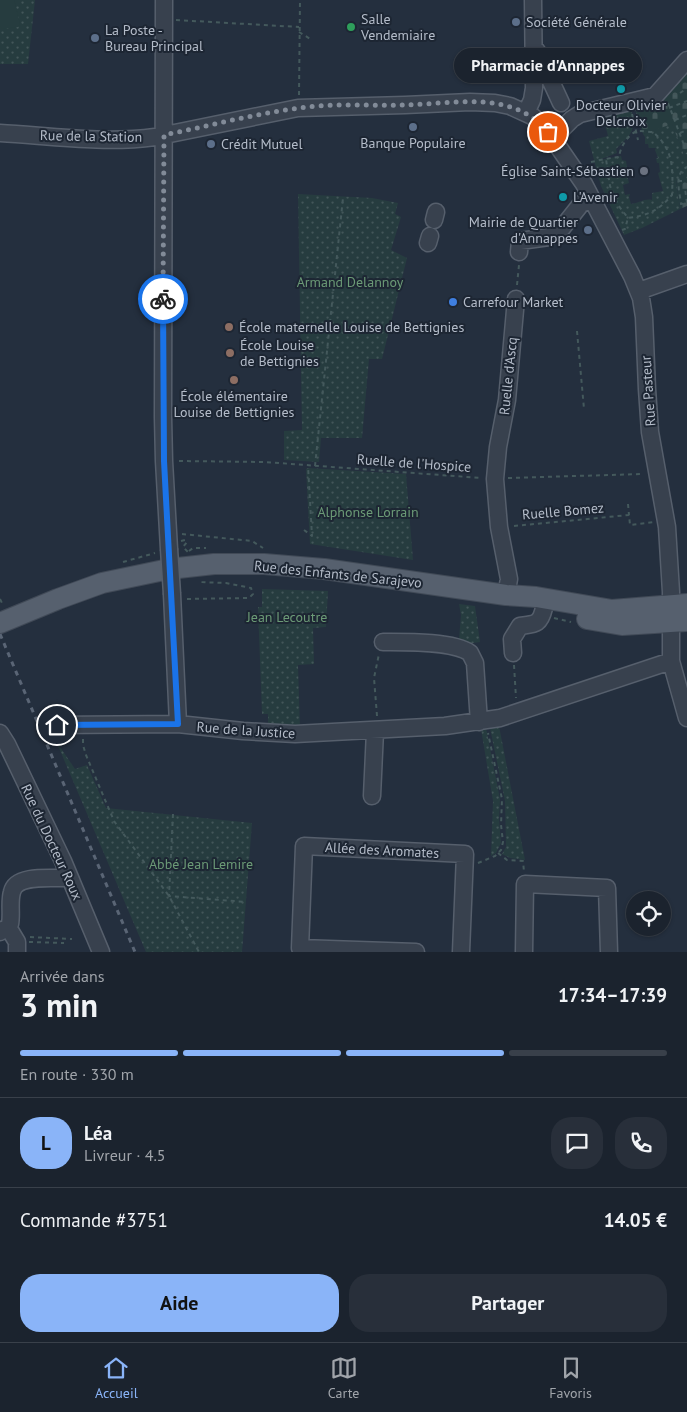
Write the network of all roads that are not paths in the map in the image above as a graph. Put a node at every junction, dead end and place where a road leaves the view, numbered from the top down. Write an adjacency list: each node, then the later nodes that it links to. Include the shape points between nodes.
1 (532, 0): 3 (street)
2 (160, 6): 8 (street)
3 (534, 44): 5 (street); 6 (street, via 534,88)
4 (687, 60): 9 (street, via 655,96 578,115)
5 (561, 103)
6 (526, 112): 8 (street, Rue de la Station, via 486,102 298,108); 9 (street, Rue Pasteur, via 539,121)
7 (0, 133): 8 (street, Rue de la Station, via 121,140)
8 (164, 135): 24 (street, bridge, via 164,461)
9 (553, 138): 10 (street, Rue Pasteur)
10 (589, 194): 11 (street, via 562,228 549,237 520,241); 13 (street, Rue Pasteur)
11 (520, 252)
12 (687, 274): 13 (street)
13 (639, 291): 17 (street, Rue Pasteur, via 644,317 649,421)
14 (516, 299): 15 (street, Ruelle d'Ascq, via 507,400 495,479 499,527 509,579)
15 (506, 595): 16 (main road, Rue des Enfants de Sarajevo); 17 (main road, Rue des Enfants de Sarajevo, via 612,610); 18 (main road, Rue des Enfants de Sarajevo, via 324,569 214,564 116,580)
16 (544, 608): 17 (main road, Rue des Enfants de Sarajevo, via 614,624); 20 (street, via 542,618 536,624 520,626 512,639)
17 (679, 613): 21 (street, Rue Pasteur)
18 (1, 614)
19 (383, 642): 23 (street, via 455,647 470,653 475,663)
20 (513, 653)
21 (671, 661): 22 (street, Rue Pasteur); 23 (street, Rue de la Justice)
22 (687, 718)
23 (482, 722): 26 (street, Rue de la Justice)
24 (178, 724): 25 (street, Rue de la Justice); 26 (street, Rue de la Justice, via 261,733)
25 (57, 725)
26 (376, 730): 28 (street)
27 (0, 733): 29 (street, Rue du Docteur Roux)
28 (372, 796)
29 (70, 878): 30 (street, via 17,883 12,892 11,922); 33 (street, Rue du Docteur Roux)
30 (4, 930): 31 (street)
31 (21, 947)
32 (300, 950): 34 (street, Allée des Aromates); 35 (street, Allée des Aromates, via 304,846 465,854)
33 (101, 952)
34 (416, 952)
35 (461, 952)
36 (524, 952): 37 (street, via 525,884 607,888)
37 (609, 952)

